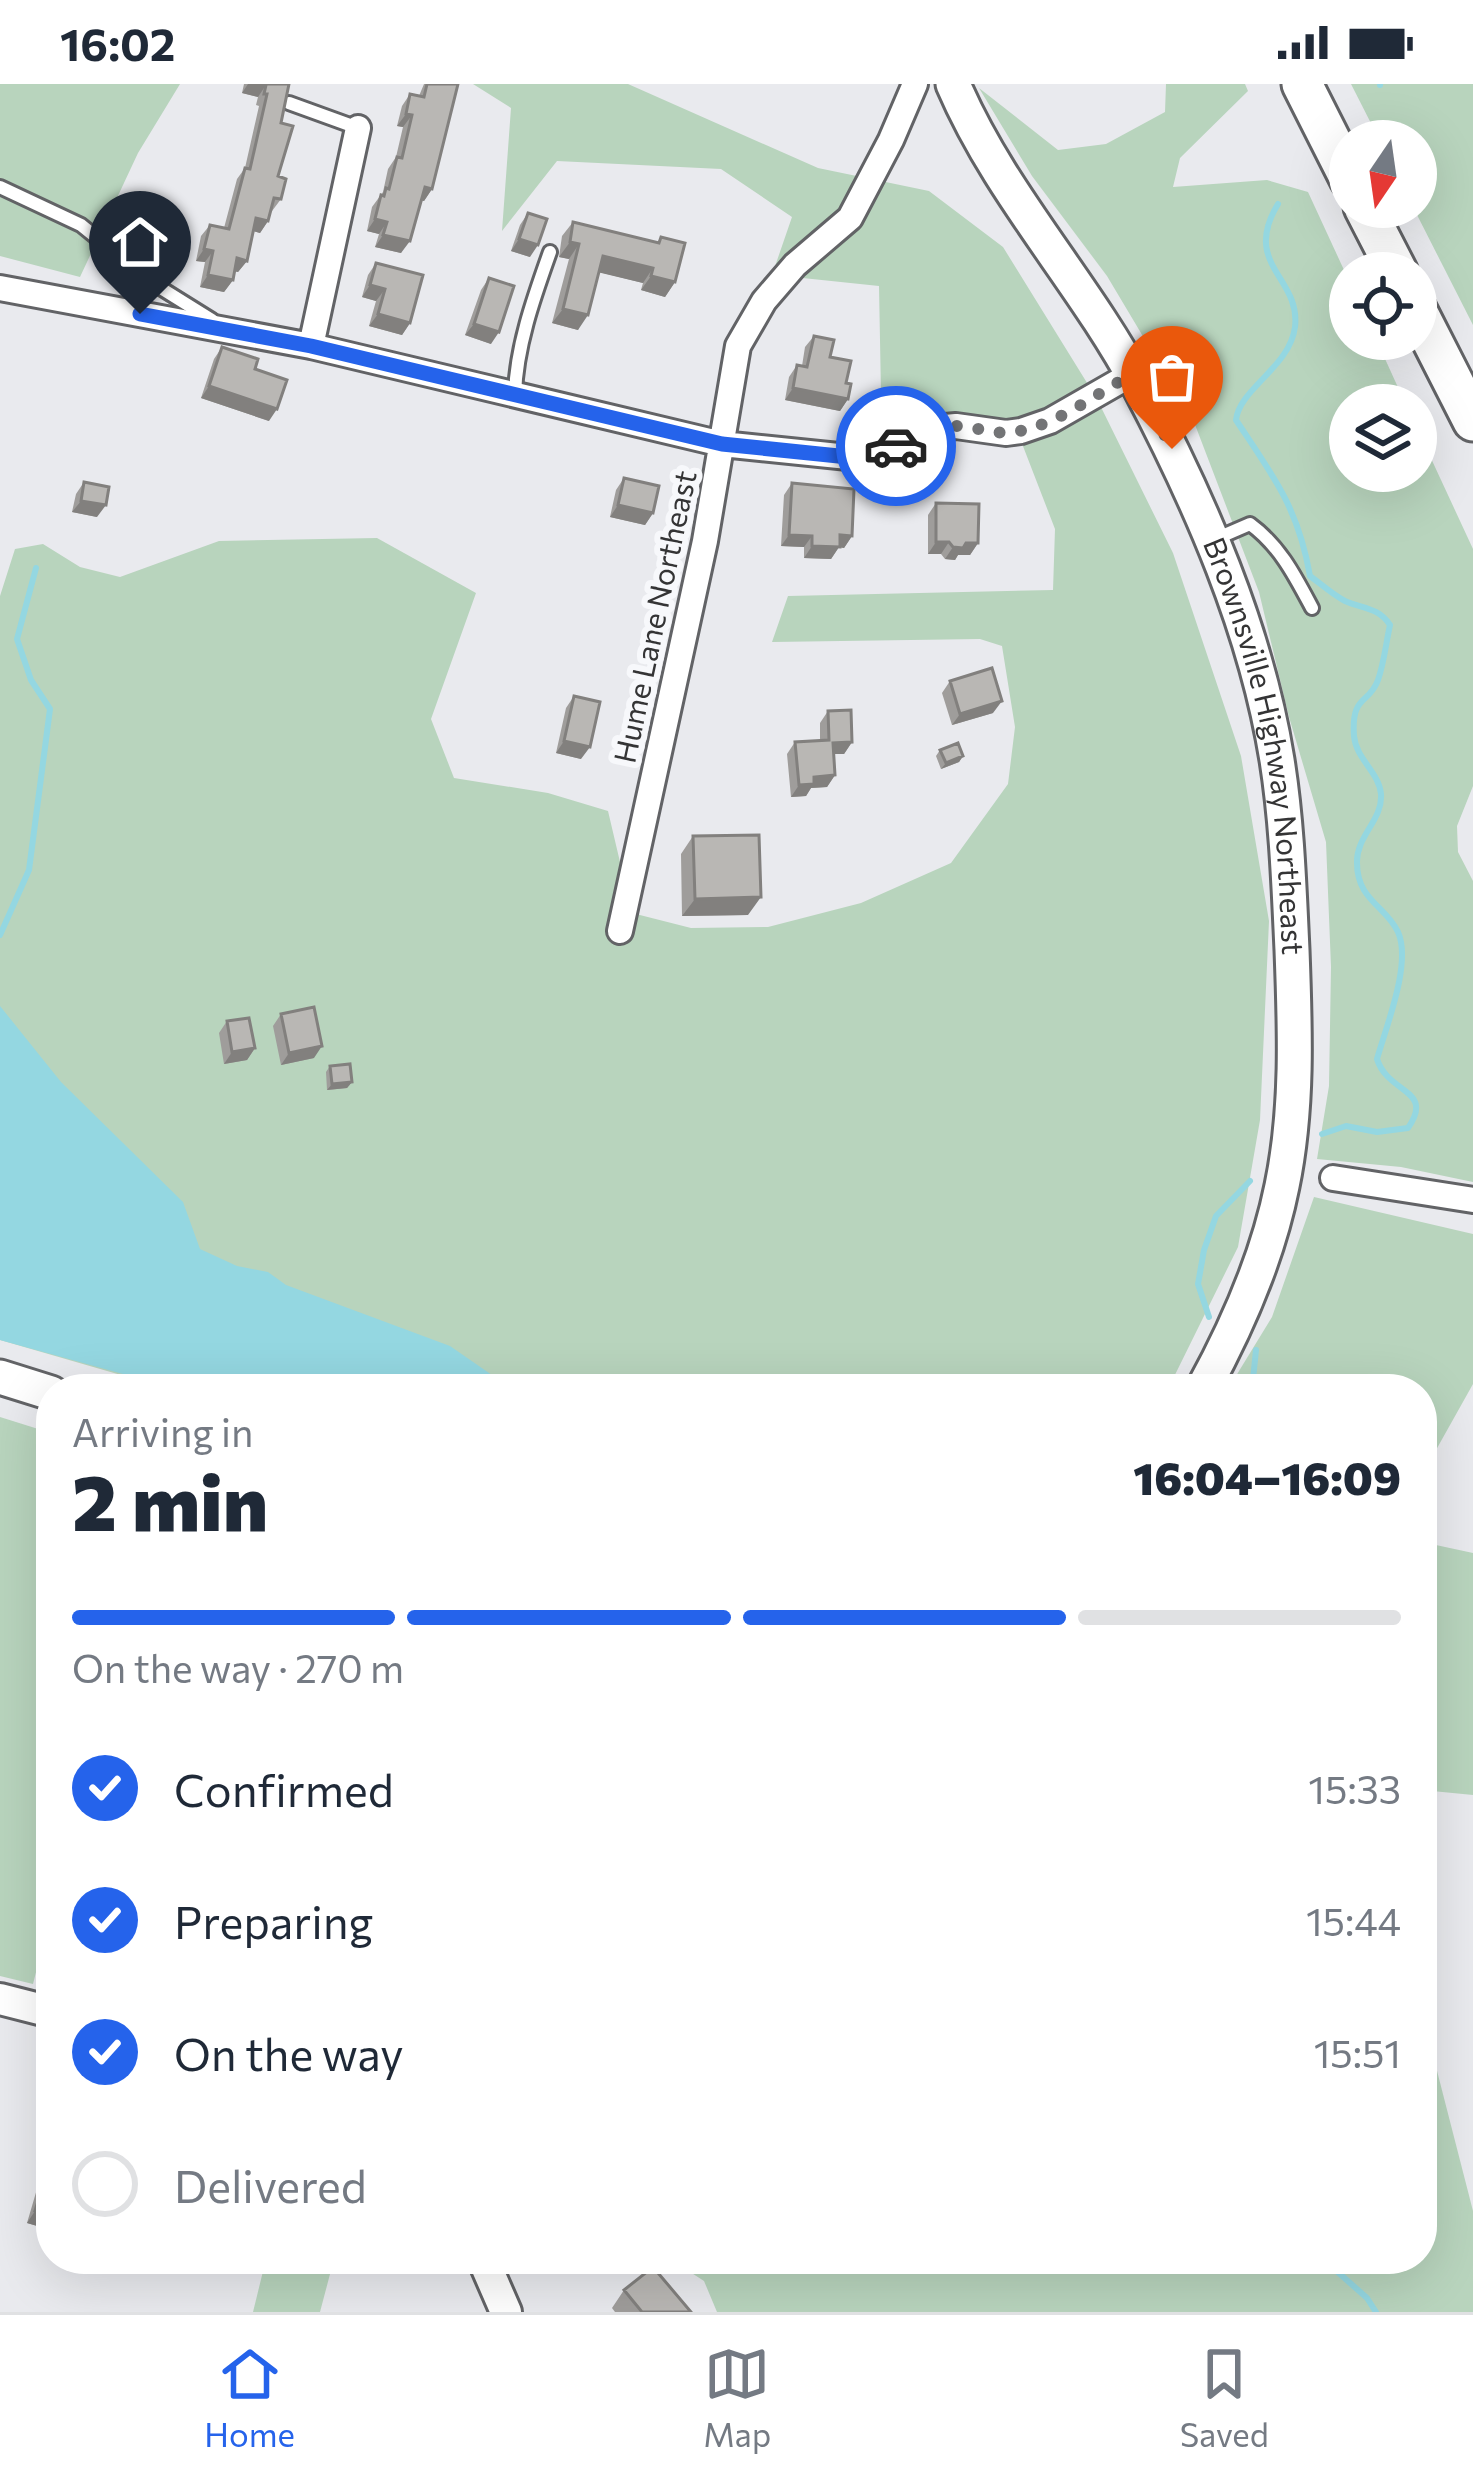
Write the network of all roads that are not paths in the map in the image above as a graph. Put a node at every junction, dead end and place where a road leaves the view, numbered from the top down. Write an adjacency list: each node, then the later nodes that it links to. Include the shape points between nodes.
1 (916, 84): 16 (street, Hume Lane Northeast, via 850,218 795,266 738,346)
2 (953, 84): 13 (main road, Brownsville Highway Northeast, via 1000,176)
3 (1302, 84): 6 (highway)
4 (289, 103): 5 (lane)
5 (358, 128): 11 (street)
6 (1329, 137)
7 (0, 187): 10 (lane, via 80,225 151,282)
8 (550, 252): 14 (lane)
9 (0, 288): 10 (street)
10 (234, 331): 11 (street)
11 (311, 346): 14 (street)
12 (1437, 351): 15 (highway)
13 (1132, 374): 16 (street, via 1021,431 934,428 858,458); 17 (main road, Brownsville Highway Northeast)
14 (515, 394): 16 (street)
15 (1473, 422)
16 (722, 444): 19 (street, Hume Lane Northeast)
17 (1212, 540): 18 (lane, via 1250,524 1270,538); 22 (main road, Brownsville Highway Northeast, via 1277,757 1294,1056 1282,1190)
18 (1312, 608)
19 (620, 931)
20 (1333, 1178): 21 (street)
21 (1473, 1200)
22 (1210, 1374)
23 (0, 1377): 24 (main road)
24 (36, 1388)
25 (0, 2000): 26 (street)
26 (36, 2008)
27 (490, 2274): 28 (street)
28 (506, 2312)

